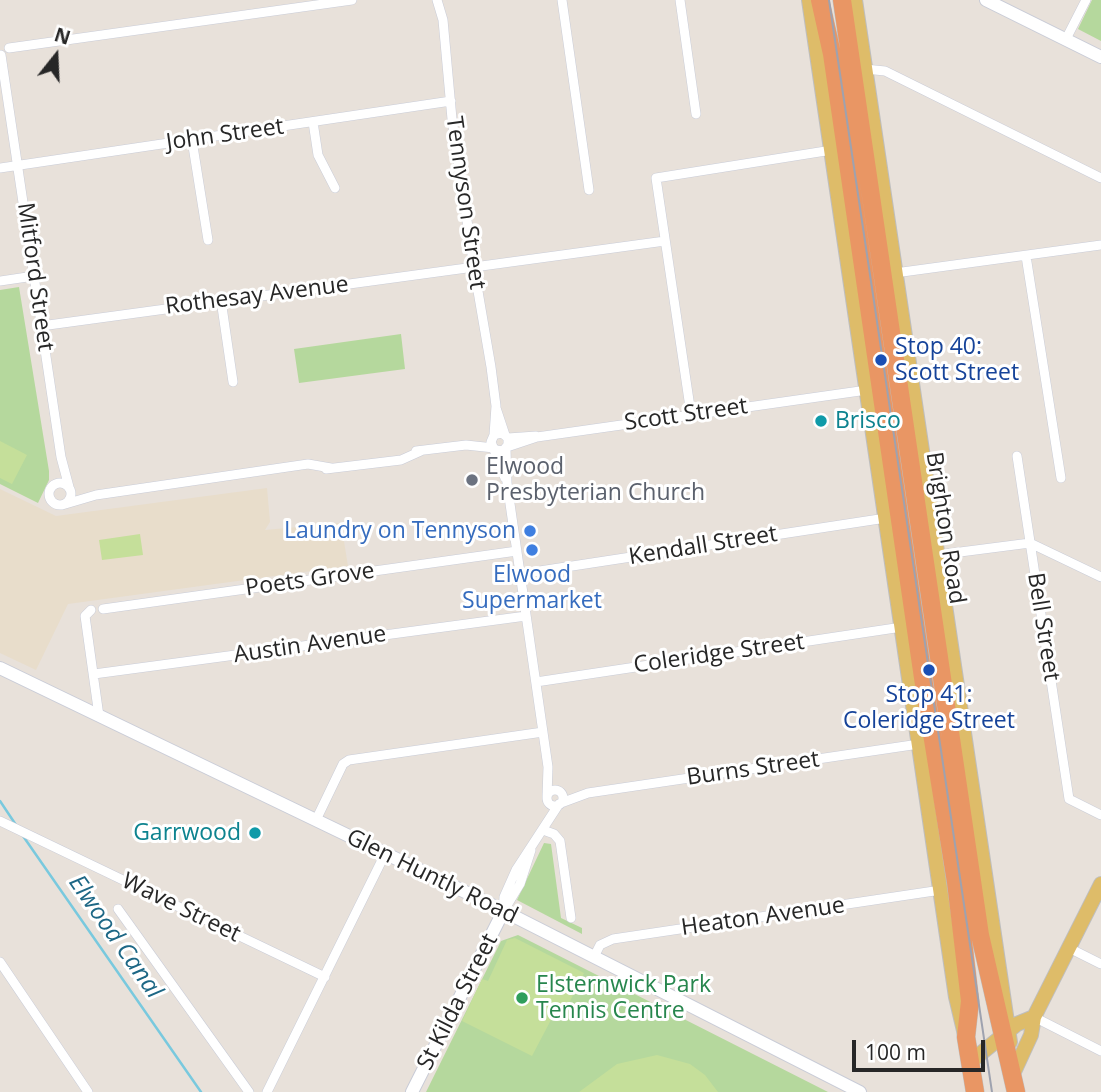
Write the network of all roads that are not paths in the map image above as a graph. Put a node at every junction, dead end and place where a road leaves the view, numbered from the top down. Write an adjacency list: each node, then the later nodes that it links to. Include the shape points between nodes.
1 (352, 0): 13 (street)
2 (437, 0): 19 (street, Tennyson Street)
3 (562, 0): 28 (street)
4 (680, 0): 20 (street)
5 (809, 0): 18 (main road, Brighton Road)
6 (820, 0): 17 (highway, Brighton Road)
7 (842, 0): 30 (highway, Brighton Road)
8 (855, 0): 16 (main road, Brighton Road)
9 (986, 0): 11 (main road)
10 (1086, 0): 11 (street)
11 (1066, 39): 15 (main road)
12 (1, 41): 13 (street)
13 (9, 48): 14 (street)
14 (1, 55): 24 (street, Mitford Street)
15 (1101, 57)
16 (865, 69): 26 (street, via 885,71); 37 (main road, Brighton Road)
17 (834, 72): 18 (main road); 30 (highway, Brighton Road)
18 (824, 100): 23 (main road, Brighton Road)
19 (450, 101): 21 (street, John Street); 36 (street, Tennyson Street)
20 (696, 114)
21 (313, 122): 22 (street, John Street); 27 (street, via 318,155)
22 (192, 140): 24 (street, John Street); 31 (street)
23 (832, 150): 29 (main road, Brighton Road); 32 (street, via 656,178)
24 (18, 165): 25 (street, John Street); 38 (street, Mitford Street)
25 (0, 167)
26 (1101, 178)
27 (335, 188)
28 (589, 190)
29 (839, 198): 30 (main road); 40 (main road, Brighton Road)
30 (864, 214): 34 (highway, Brighton Road); 53 (highway, Brighton Road)
31 (208, 240)
32 (665, 241): 36 (street, Rothesay Avenue); 46 (street)
33 (1101, 245): 35 (street)
34 (861, 252): 40 (main road); 53 (highway, Brighton Road)
35 (1026, 256): 37 (street); 54 (street)
36 (474, 268): 41 (street, Rothesay Avenue); 45 (street, Tennyson Street)
37 (895, 273): 57 (main road, Brighton Road)
38 (34, 276): 39 (street); 42 (street, Mitford Street)
39 (0, 281)
40 (851, 283): 44 (main road, Brighton Road)
41 (221, 300): 42 (street, Rothesay Avenue); 43 (street)
42 (41, 326): 52 (street, Mitford Street)
43 (233, 382)
44 (867, 390): 46 (street, Scott Street); 48 (main road, Brighton Road)
45 (496, 406): 47 (street); 50 (street)
46 (691, 414): 50 (street, Scott Street)
47 (494, 435): 49 (street); 50 (street)
48 (874, 443): 53 (main road); 60 (main road, Brighton Road)
49 (466, 445): 50 (street); 58 (street, via 409,450 390,460 317,471 297,468)
50 (503, 445): 62 (street)
51 (1017, 456): 61 (street, Bell Street)
52 (61, 457): 55 (street, Mitford Street, via 60,476); 56 (street, Mitford Street)
53 (903, 472): 57 (main road); 64 (highway, Brighton Road); 76 (highway, Brighton Road)
54 (1061, 478)
55 (54, 485): 56 (street, via 62,483); 59 (street, via 50,497)
56 (69, 488): 58 (street); 59 (street, via 70,498)
57 (928, 493): 63 (main road, Brighton Road)
58 (96, 495): 59 (street)
59 (62, 505)
60 (886, 518): 65 (street, Kendall Street); 67 (main road, Brighton Road)
61 (1030, 543): 63 (street); 66 (street); 87 (street, Bell Street, via 1069,799)
62 (517, 551): 65 (street); 68 (street, Poets Grove)
63 (937, 555): 75 (main road, Brighton Road)
64 (908, 564): 67 (main road); 84 (highway, Brighton Road)
65 (520, 574): 70 (street)
66 (1101, 577)
67 (897, 594): 71 (main road, Brighton Road)
68 (103, 608)
69 (91, 610): 73 (street, via 85,616)
70 (526, 616): 73 (street, Austin Avenue); 74 (street)
71 (902, 627): 74 (street, Coleridge Street); 79 (main road, Brighton Road)
72 (0, 668): 77 (main road, Glen Huntly Road)
73 (94, 674): 77 (street)
74 (536, 682): 78 (street)
75 (958, 691): 76 (main road); 103 (main road, Brighton Road)
76 (947, 712): 84 (highway, Brighton Road)
77 (99, 716): 88 (main road, Glen Huntly Road)
78 (543, 732): 80 (street); 88 (street, via 349,760)
79 (919, 744): 81 (main road, Brighton Road); 83 (street, Burns Street)
80 (548, 767): 82 (street); 85 (street)
81 (924, 776): 84 (main road, via 939,798); 93 (main road, Brighton Road)
82 (559, 791): 83 (street, Burns Street); 85 (street, via 552,790); 86 (street, via 563,796)
83 (588, 793): 86 (street, Burns Street)
84 (951, 797): 103 (highway, Brighton Road, via 983,954); 104 (highway, Brighton Road, via 971,1015)
85 (548, 799): 86 (street); 90 (street)
86 (560, 804): 90 (street)
87 (1101, 815)
88 (316, 820): 91 (main road, Glen Huntly Road)
89 (0, 821): 101 (street, Wave Street)
90 (543, 831): 95 (street, St Kilda Street, via 521,862 504,897); 96 (street, via 560,841)
91 (385, 853): 95 (main road, Glen Huntly Road); 101 (street)
92 (1101, 884): 97 (main road)
93 (941, 890): 98 (street, Heaton Avenue, via 613,939 600,945); 104 (main road, Brighton Road)
94 (118, 909): 109 (street)
95 (503, 912): 98 (main road, Glen Huntly Road); 111 (main road, St Kilda Street)
96 (571, 918)
97 (1069, 948): 100 (street); 102 (main road)
98 (594, 957): 112 (main road, Glen Huntly Road)
99 (0, 962): 108 (street)
100 (1101, 964)
101 (325, 977): 110 (street)
102 (1034, 1017): 103 (main road); 105 (street); 107 (main road)
103 (1006, 1033): 106 (main road); 107 (highway, Brighton Road)
104 (966, 1037): 106 (highway, Brighton Road)
105 (1101, 1051)
106 (969, 1063): 113 (highway, Brighton Road)
107 (1013, 1076)
108 (88, 1092)
109 (249, 1092)
110 (267, 1092)
111 (412, 1092)
112 (860, 1092)
113 (975, 1092)

